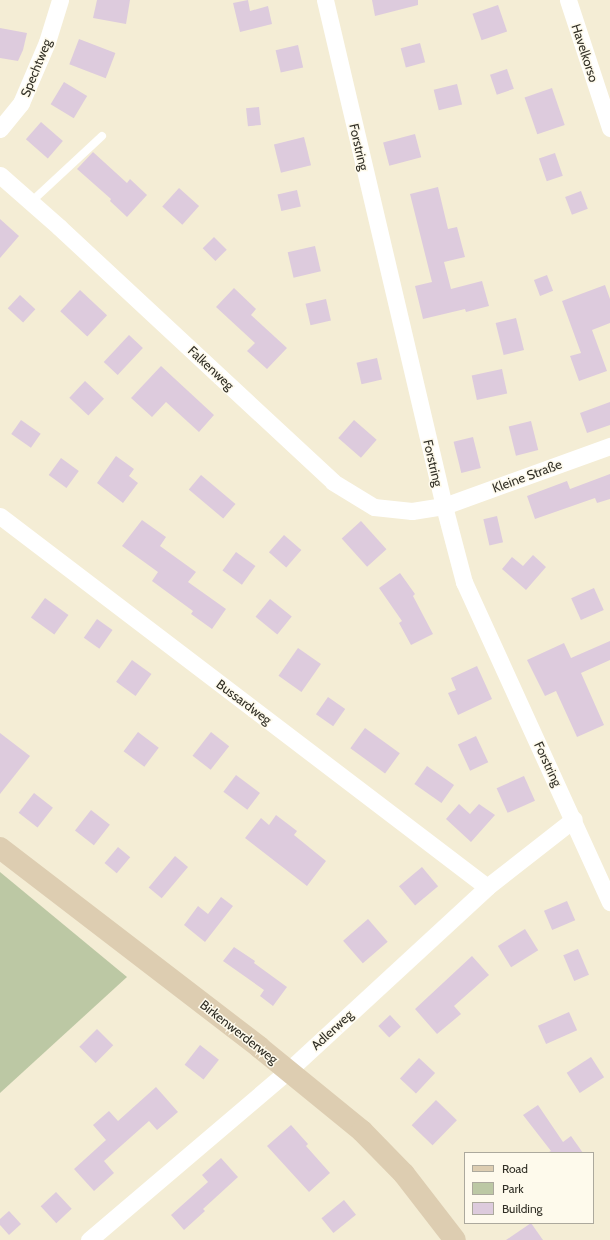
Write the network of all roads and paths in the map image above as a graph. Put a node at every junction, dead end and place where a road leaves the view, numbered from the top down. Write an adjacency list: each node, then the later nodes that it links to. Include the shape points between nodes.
1 (60, 0): 5 (street, Spechtweg, via 47,42 21,103)
2 (325, 0): 10 (street, Forstring)
3 (568, 0): 4 (street, Havelkorso)
4 (610, 128)
5 (0, 129)
6 (102, 136): 8 (lane)
7 (0, 175): 8 (street, Falkenweg)
8 (31, 202): 10 (street, Falkenweg, via 333,482 374,507 412,511)
9 (610, 446): 10 (street, Kleine Straße)
10 (444, 506): 12 (street, Forstring, via 464,582)
11 (0, 516): 14 (street, Bussardweg)
12 (574, 819): 14 (street, Adlerweg); 15 (street, Forstring)
13 (0, 848): 16 (street, Birkenwerderweg)
14 (487, 887): 16 (street, Adlerweg)
15 (610, 902)
16 (289, 1070): 17 (street, Adlerweg); 18 (street, Birkenwerderweg, via 368,1136 404,1174)
17 (90, 1240)
18 (455, 1240)

